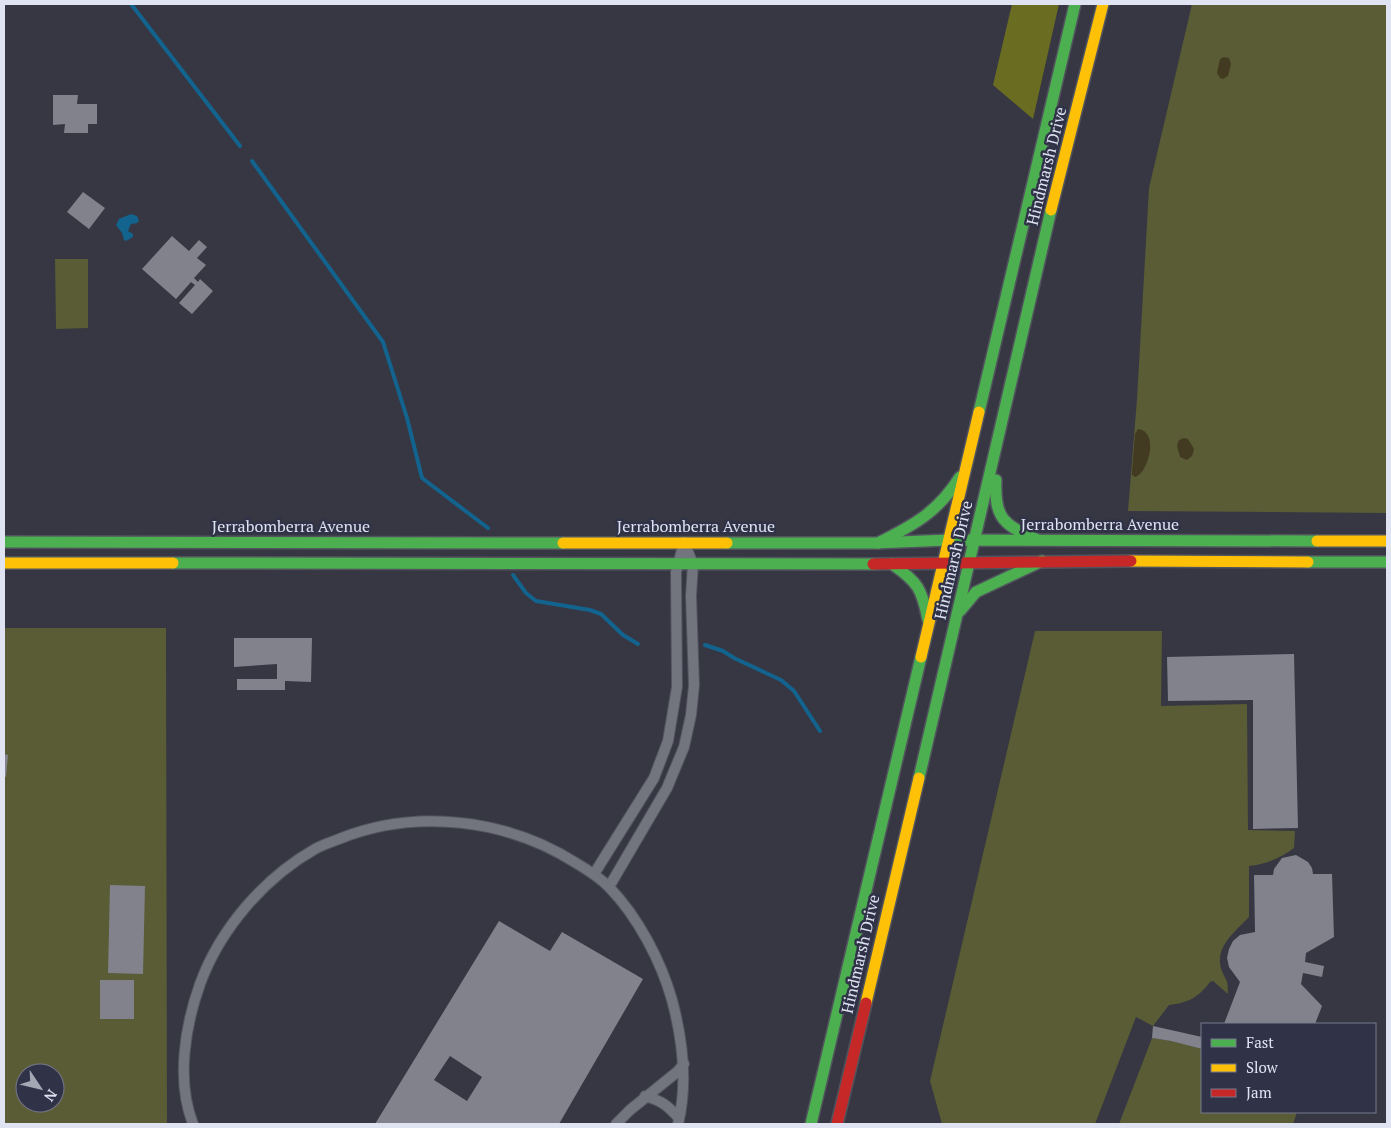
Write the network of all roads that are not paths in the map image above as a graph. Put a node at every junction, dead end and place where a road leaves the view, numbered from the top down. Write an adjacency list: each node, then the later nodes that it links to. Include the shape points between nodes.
1 (1075, 4): 4 (main road, Hindmarsh Drive)
2 (1103, 4): 3 (main road, Hindmarsh Drive, via 1060,171)
3 (1006, 406): 6 (main road, via 995,505 1010,526); 8 (main road, Hindmarsh Drive)
4 (969, 459): 5 (main road, Hindmarsh Drive); 14 (main road, via 948,496 935,510 916,525)
5 (949, 540): 8 (main road, Jerrabomberra Avenue); 14 (main road, Jerrabomberra Avenue); 23 (main road, Hindmarsh Drive)
6 (1038, 540): 8 (main road, Jerrabomberra Avenue); 9 (main road, Jerrabomberra Avenue)
7 (1387, 540): 10 (main road, Jerrabomberra Avenue)
8 (975, 541): 24 (main road, Hindmarsh Drive)
9 (1322, 541): 10 (main road, Jerrabomberra Avenue); 15 (main road)
10 (1370, 541): 15 (main road)
11 (4, 542): 12 (main road, Jerrabomberra Avenue)
12 (646, 542): 13 (main road, Jerrabomberra Avenue); 19 (main road)
13 (684, 542): 14 (main road, Jerrabomberra Avenue); 20 (street); 21 (street)
14 (878, 543)
15 (1346, 560): 16 (main road); 17 (main road)
16 (1042, 561): 24 (main road); 25 (main road, via 976,592)
17 (1387, 562)
18 (4, 563): 19 (main road)
19 (647, 564): 20 (main road)
20 (677, 564): 21 (main road); 27 (street, via 677,687 668,741 654,778)
21 (693, 564): 22 (main road); 28 (street, via 694,686 684,747 668,788)
22 (892, 564): 23 (main road); 26 (main road, via 920,588)
23 (943, 564): 24 (main road); 26 (main road, Hindmarsh Drive)
24 (970, 564): 25 (main road, Hindmarsh Drive)
25 (958, 614): 35 (main road, Hindmarsh Drive)
26 (929, 624): 34 (main road, Hindmarsh Drive)
27 (594, 874): 28 (street); 32 (street, via 530,839 479,825 416,822 383,826 316,848 269,884 245,909 222,938 206,969 185,1036 185,1091)
28 (609, 887): 29 (street, via 639,927 660,965 675,1012)
29 (684, 1064): 30 (street); 31 (street)
30 (645, 1096): 31 (street, via 667,1105); 33 (street)
31 (679, 1121)
32 (193, 1124)
33 (616, 1124)
34 (811, 1124)
35 (836, 1124)

